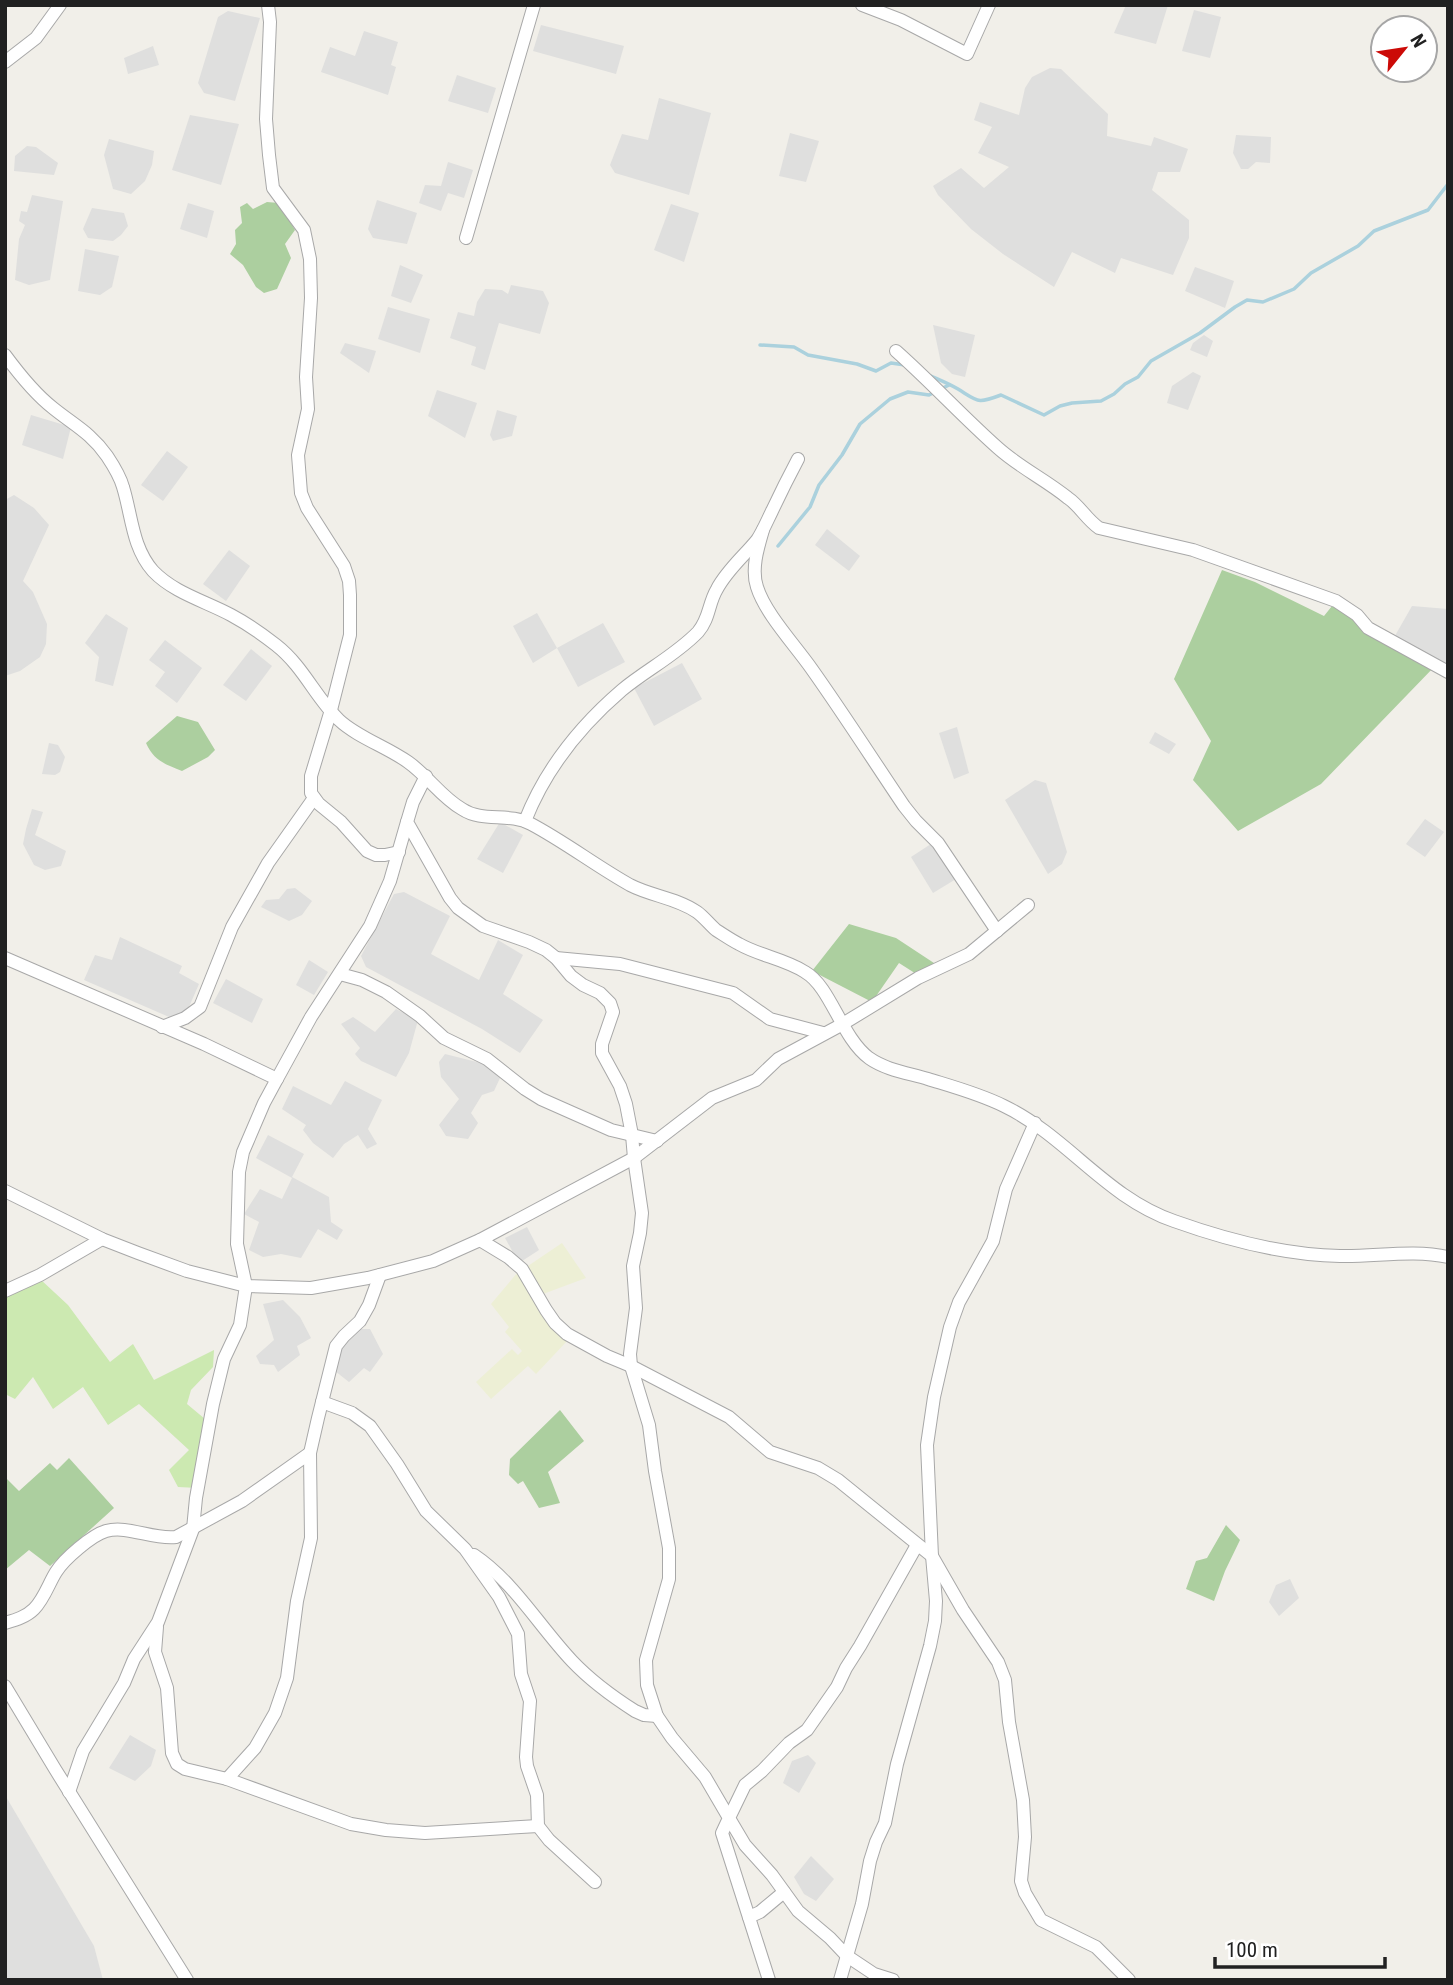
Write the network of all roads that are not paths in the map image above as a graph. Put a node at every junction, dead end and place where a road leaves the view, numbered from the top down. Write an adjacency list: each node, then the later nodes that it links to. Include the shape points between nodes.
1 (60, 5): 6 (street, via 36,38)
2 (268, 5): 13 (street, via 266,119 272,179 278,196 304,230 310,259 307,409 298,456 301,494 349,581 350,635)
3 (534, 5): 7 (street)
4 (862, 5): 5 (street, via 967,54)
5 (989, 5)
6 (5, 62)
7 (466, 238)
8 (896, 351): 12 (street, via 997,447 1071,499 1099,528 1193,550 1336,601 1368,628)
9 (5, 355): 13 (street, via 49,405 90,435 109,459 122,485 135,541 151,568 179,590 232,615 278,647)
10 (798, 459): 11 (street)
11 (763, 530): 16 (street, via 717,589 709,614 694,636 622,690 564,750); 20 (street, via 755,572 764,603)
12 (1448, 673)
13 (331, 710): 14 (street, via 352,730); 15 (street, via 311,776)
14 (426, 776): 16 (street, via 466,812 481,818); 17 (street)
15 (314, 798): 18 (street, via 367,851 376,855); 25 (street, via 268,863 232,928 200,1007)
16 (525, 821): 24 (street, via 632,886 695,910 720,933 748,949 803,970 820,986)
17 (407, 822): 18 (street); 22 (street, via 458,908 483,926 529,942)
18 (399, 852): 23 (street, via 370,926)
19 (1028, 905): 20 (street)
20 (997, 931): 24 (street, via 969,954)
21 (5, 958): 25 (street)
22 (556, 958): 26 (street, via 620,964 720,990 738,996 770,1019); 29 (street, via 571,976 610,1003 613,1012 601,1053 623,1094)
23 (340, 974): 27 (street); 29 (street, via 386,992 444,1038 487,1059 534,1095)
24 (841, 1024): 26 (street); 28 (street, via 870,1058 893,1070 975,1094)
25 (162, 1027): 27 (street)
26 (824, 1033): 30 (street, via 778,1059 756,1080 712,1098)
27 (277, 1079): 37 (street, via 243,1152 239,1172 237,1244)
28 (1035, 1123): 35 (street, via 1115,1191 1167,1219 1212,1234 1262,1247 1327,1255); 45 (street, via 1008,1182 993,1241 950,1327 928,1427)
29 (632, 1135): 30 (street); 31 (street)
30 (657, 1141): 31 (street)
31 (634, 1158): 34 (street); 39 (street, via 642,1213 633,1266 636,1308)
32 (5, 1191): 33 (street)
33 (102, 1239): 37 (street, via 187,1271); 38 (street)
34 (480, 1240): 36 (street, via 441,1259); 39 (street, via 522,1269 555,1323 567,1334)
35 (1448, 1257)
36 (380, 1275): 37 (street, via 311,1288); 40 (street, via 360,1321 336,1346)
37 (246, 1286): 42 (street, via 240,1325 226,1351 213,1404)
38 (5, 1291)
39 (631, 1366): 43 (street, via 729,1417 770,1452 838,1480); 49 (street, via 649,1425 669,1548 668,1579 646,1660 647,1685)
40 (322, 1402): 41 (street); 44 (street, via 352,1413 370,1426 426,1511)
41 (310, 1453): 42 (street); 50 (street, via 311,1538 287,1678 275,1713 255,1748)
42 (193, 1529): 46 (street); 47 (street, via 166,1538 117,1530 98,1534 62,1563 36,1607)
43 (917, 1545): 45 (street); 52 (street, via 837,1687 807,1730 746,1785)
44 (465, 1549): 49 (street, via 512,1588 585,1674 635,1711); 53 (street, via 518,1634 521,1674 530,1701 526,1757 537,1795)
45 (932, 1556): 57 (street, via 936,1601 930,1646); 62 (street, via 1005,1680 1023,1800 1021,1881 1025,1893 1041,1920 1096,1947)
46 (158, 1622): 50 (street, via 155,1652 167,1688 174,1760 185,1769); 51 (street, via 83,1751)
47 (5, 1623)
48 (5, 1686): 51 (street)
49 (657, 1716): 52 (street, via 705,1777)
50 (227, 1779): 53 (street, via 351,1824 386,1830)
51 (69, 1792): 58 (street)
52 (729, 1818): 55 (street); 56 (street, via 722,1833)
53 (538, 1826): 54 (street)
54 (595, 1882)
55 (784, 1892): 56 (street); 57 (street)
56 (749, 1917): 59 (street)
57 (847, 1956): 60 (street); 61 (street)
58 (187, 1980)
59 (769, 1980)
60 (840, 1980)
61 (893, 1980)
62 (1129, 1980)

